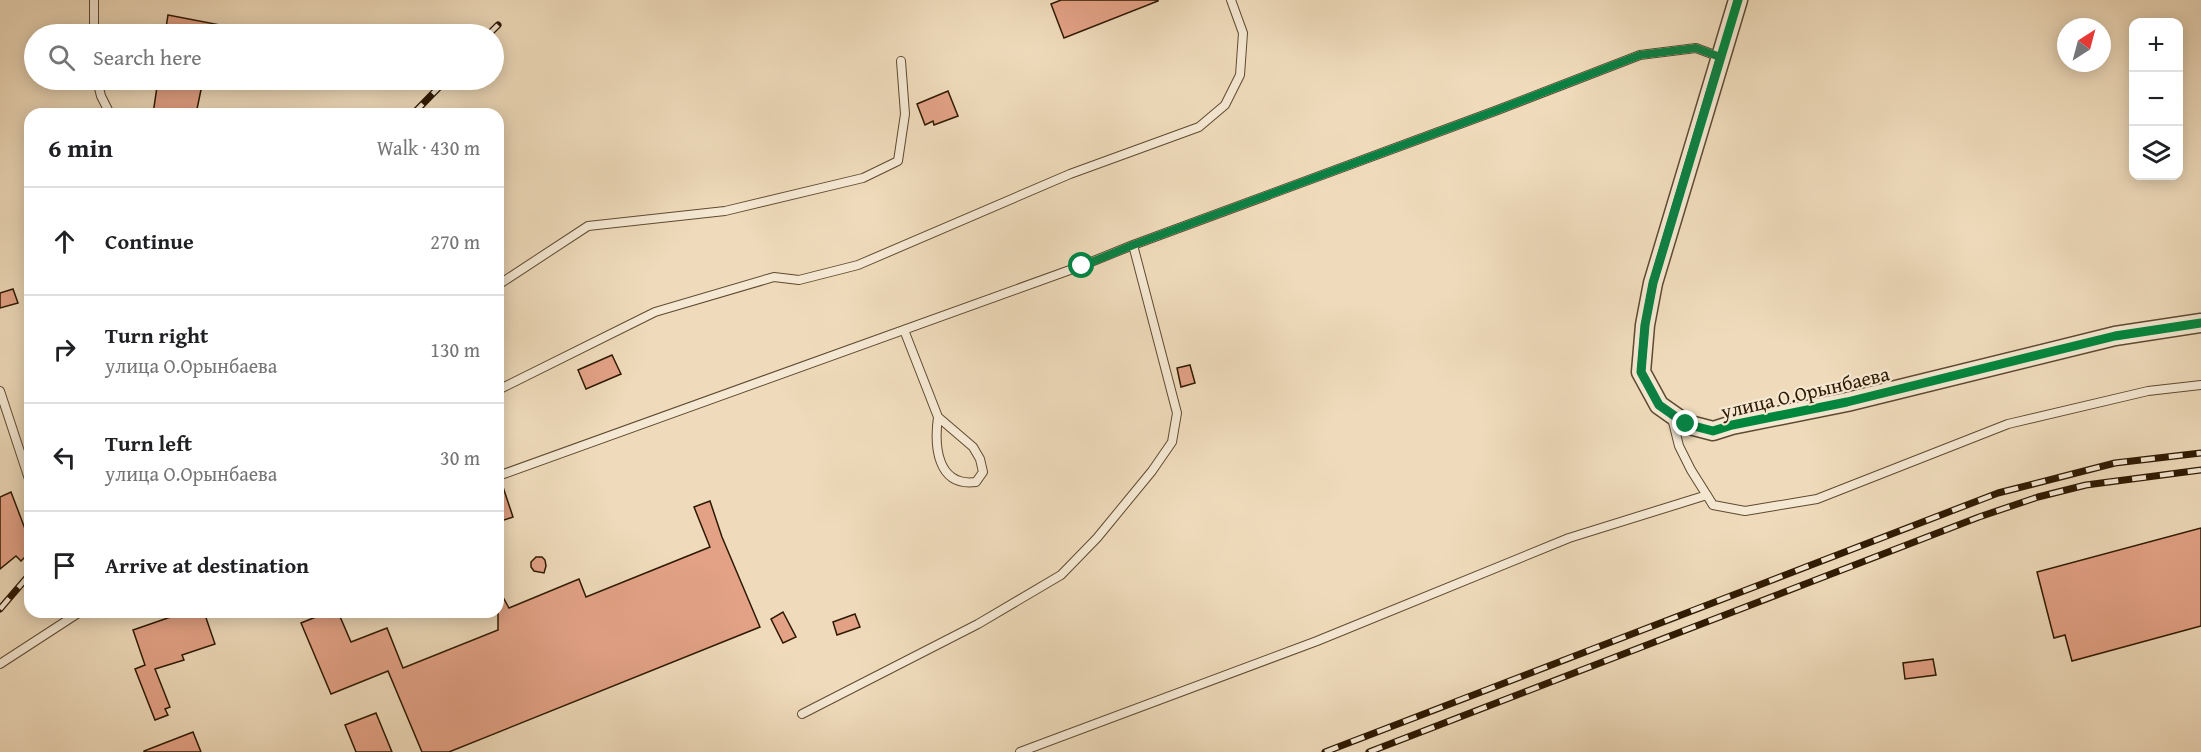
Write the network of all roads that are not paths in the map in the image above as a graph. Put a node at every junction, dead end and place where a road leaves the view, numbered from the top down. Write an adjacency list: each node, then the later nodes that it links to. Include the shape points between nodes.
1 (94, 0): 4 (lane)
2 (1231, 0): 14 (lane, via 1243,33 1240,75 1225,105 1199,127 1070,174 858,265 799,280 774,277 655,312)
3 (1738, 0): 5 (street, улица О.Орынбаева)
4 (94, 24)
5 (1720, 57): 9 (lane, via 1696,48 1640,55); 16 (street, улица О.Орынбаева, via 1653,283 1645,325 1641,372 1659,405)
6 (901, 61): 10 (lane, via 905,114 898,161 863,178 725,212 588,226)
7 (100, 90): 8 (lane)
8 (107, 108)
9 (1133, 245): 12 (lane); 23 (lane, via 1177,413 1172,442 1152,471 1061,575 978,624)
10 (504, 281)
11 (2201, 323): 16 (street, улица О.Орынбаева, via 2115,336 1713,431 1686,424)
12 (904, 330): 17 (lane); 19 (lane)
13 (2201, 385): 20 (lane, via 2148,391 2008,424 1817,499 1745,512 1713,505)
14 (504, 387)
15 (0, 391): 18 (lane)
16 (1671, 414): 20 (lane, via 1679,446)
17 (938, 417): 17 (lane, via 973,447 983,472 976,482 964,484 951,478 937,454)
18 (24, 464)
19 (504, 474)
20 (1707, 495): 24 (lane, via 1569,538 1317,641)
21 (71, 618): 22 (lane)
22 (0, 664)
23 (802, 714)
24 (1020, 752)

